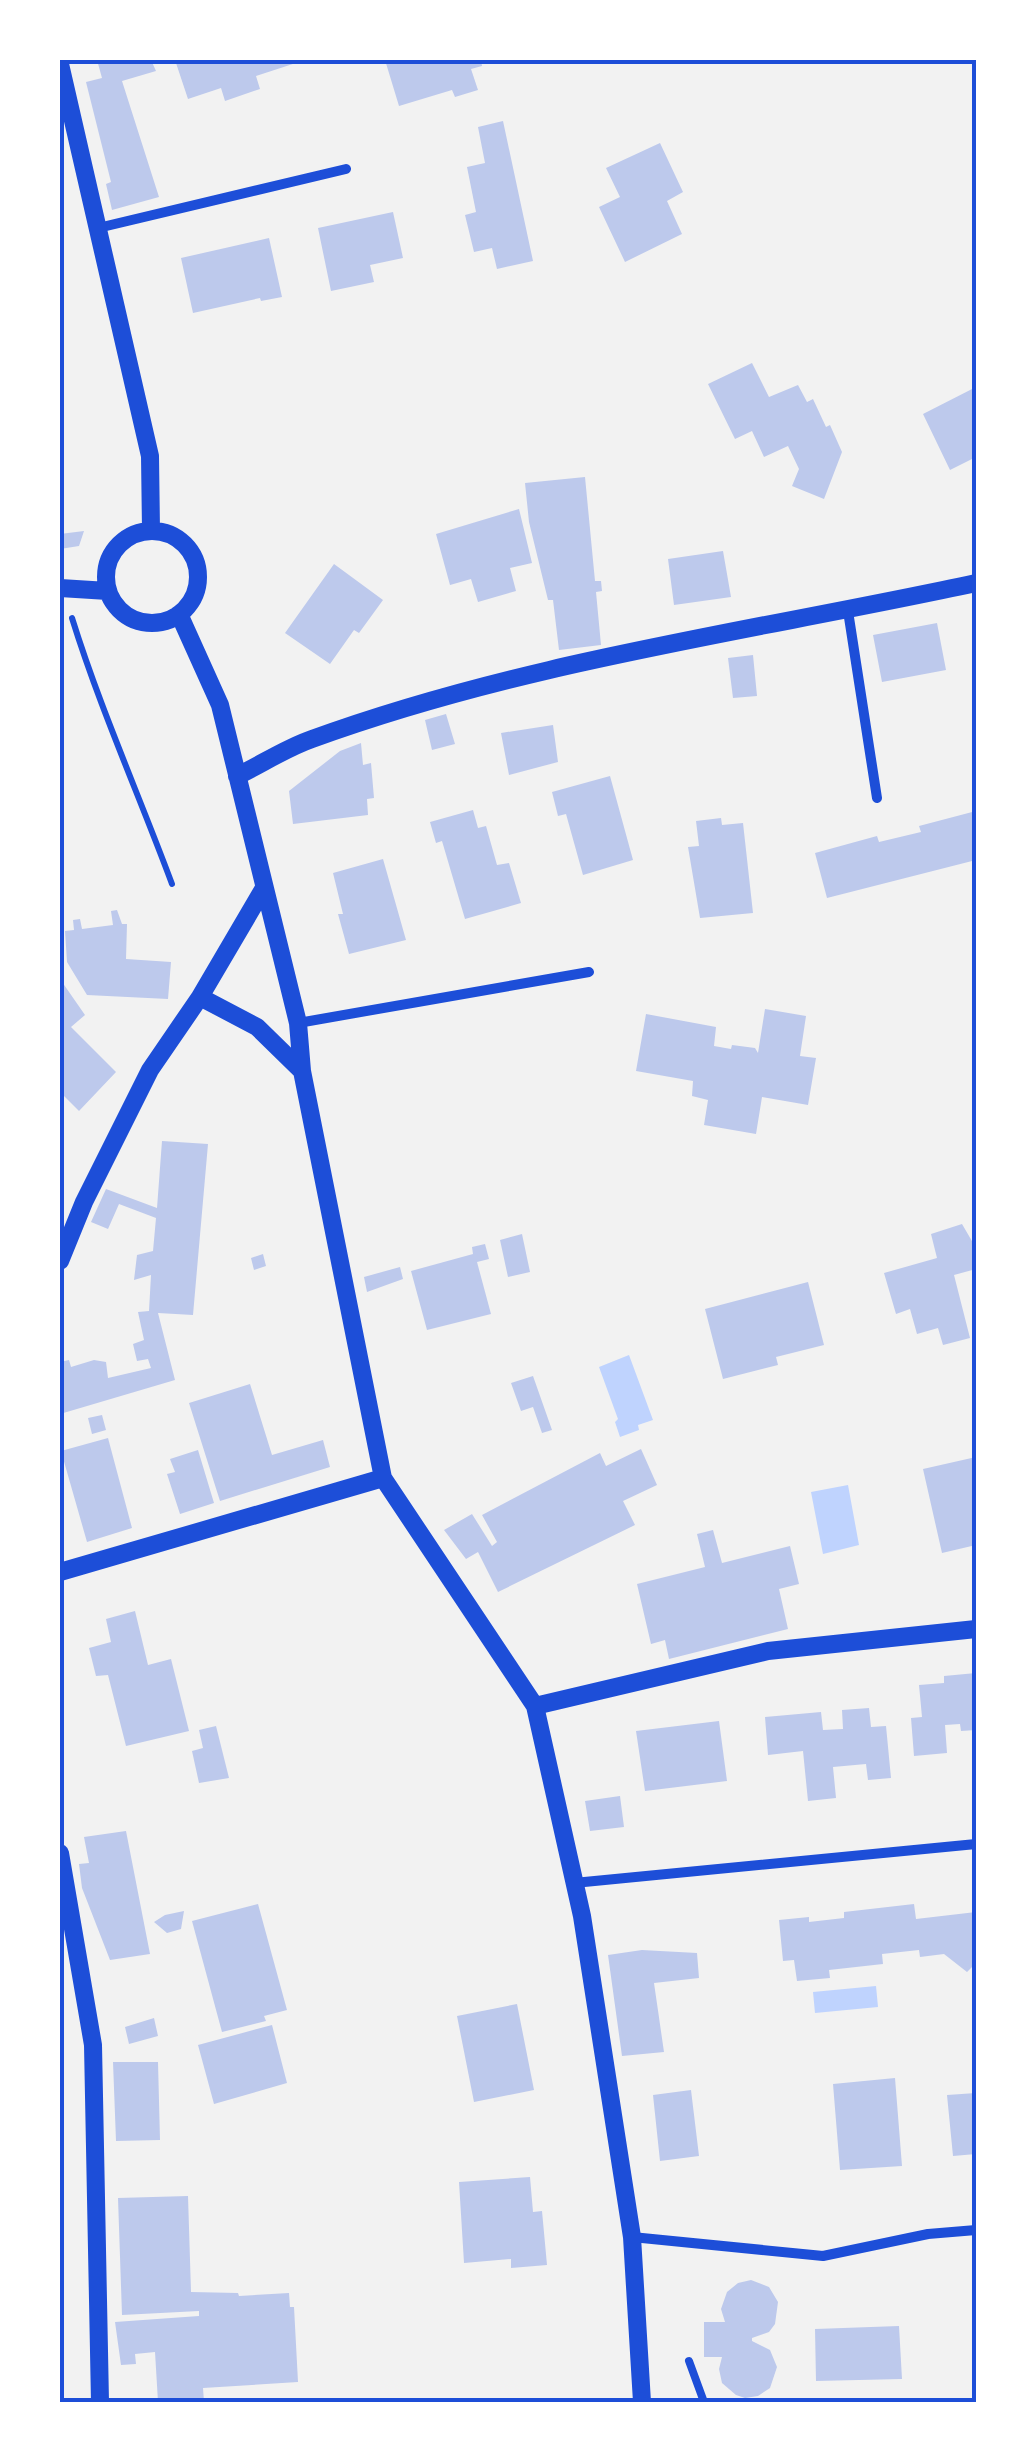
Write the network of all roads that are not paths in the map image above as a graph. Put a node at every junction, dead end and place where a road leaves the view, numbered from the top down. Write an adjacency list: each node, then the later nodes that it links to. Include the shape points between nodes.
1 (60, 64): 3 (street)
2 (346, 169): 3 (street)
3 (98, 228): 4 (street, via 150,456)
4 (151, 530): 7 (street, via 114,550); 9 (street, via 179,539 196,562 196,591)
5 (976, 583): 8 (street)
6 (62, 588): 7 (street)
7 (108, 592): 9 (street, via 137,621)
8 (848, 611): 10 (street, via 587,660 450,696 309,740); 11 (street)
9 (179, 614): 10 (street, via 220,705)
10 (238, 776): 12 (street)
11 (877, 798)
12 (264, 888): 14 (street); 15 (street)
13 (590, 972): 15 (street)
14 (200, 997): 16 (street, via 257,1027); 17 (street, via 150,1070)
15 (298, 1024): 16 (street)
16 (302, 1071): 18 (street)
17 (60, 1261)
18 (382, 1478): 19 (street); 21 (street)
19 (60, 1572)
20 (976, 1629): 21 (street, via 768,1652)
21 (535, 1706): 24 (street)
22 (976, 1844): 24 (street)
23 (60, 1852): 28 (street, via 93,2045)
24 (574, 1883): 26 (street)
25 (976, 2230): 26 (street, via 823,2256)
26 (632, 2237): 29 (street)
27 (689, 2361): 30 (lane)
28 (100, 2402)
29 (642, 2402)
30 (704, 2402)

